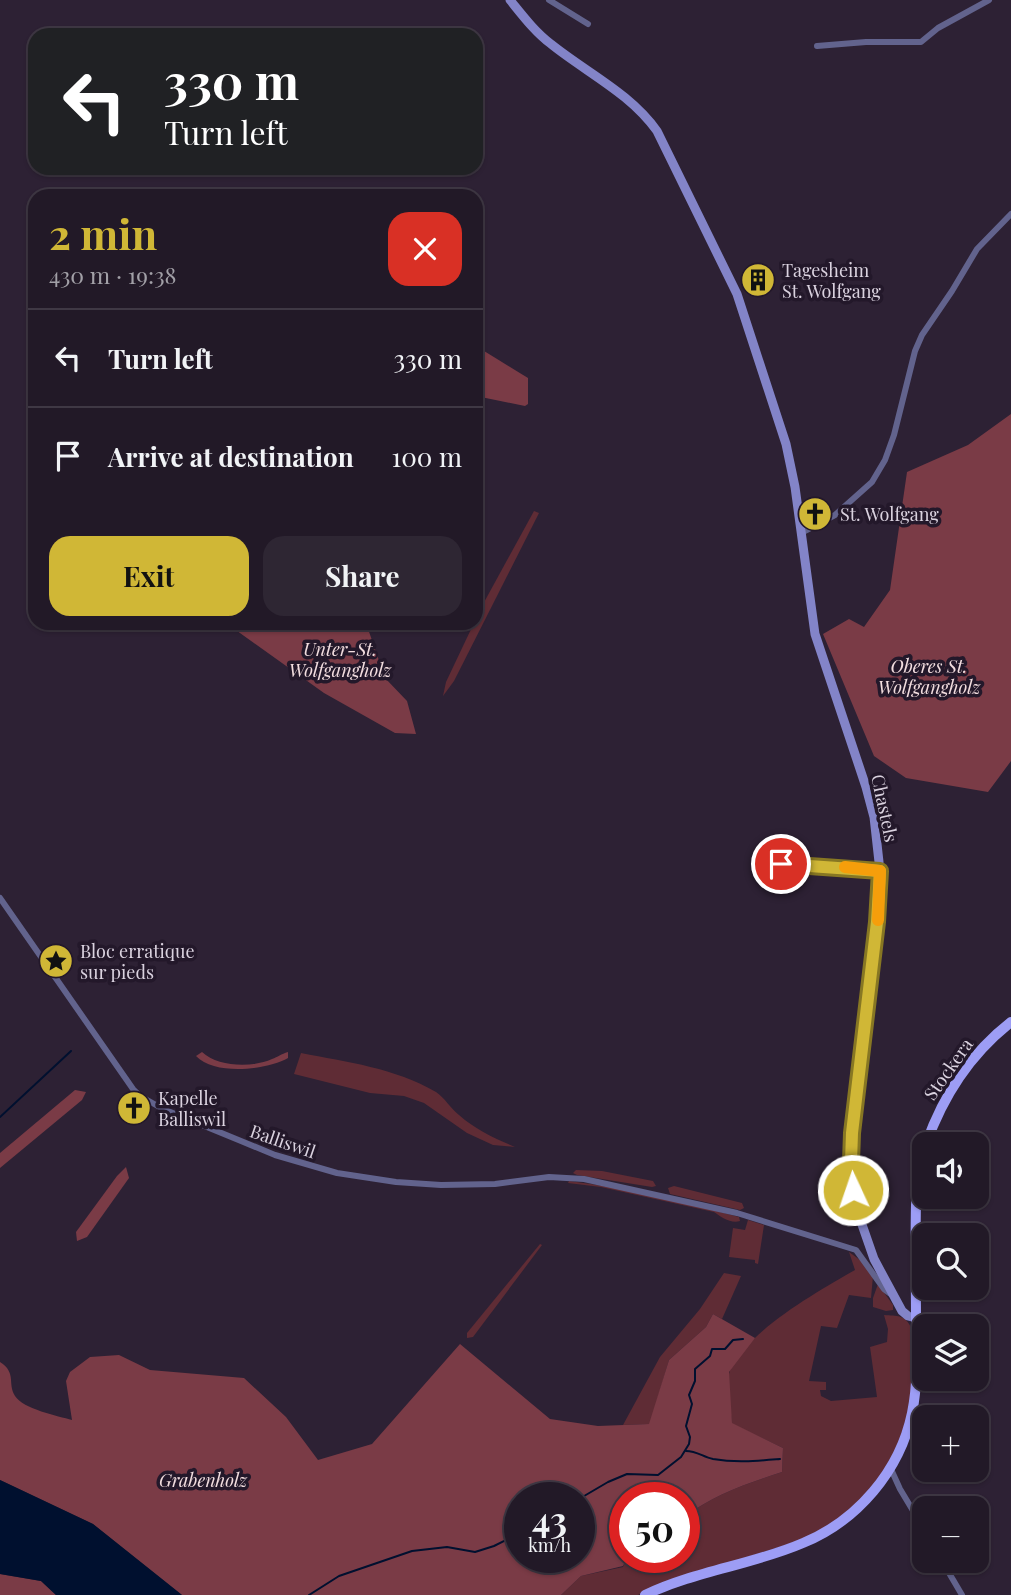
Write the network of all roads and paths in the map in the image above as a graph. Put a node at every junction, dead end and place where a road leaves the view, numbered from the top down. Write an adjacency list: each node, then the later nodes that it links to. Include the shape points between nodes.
1 (510, 0): 9 (main road, via 541,36 626,97 657,131 737,293 786,444)
2 (550, 0): 4 (street)
3 (989, 0): 5 (street, via 920,42)
4 (588, 24)
5 (817, 46)
6 (1011, 214): 8 (street, via 977,249 922,335 894,435)
7 (883, 476): 8 (street)
8 (872, 482): 9 (street, via 843,509)
9 (802, 533): 11 (main road, Chastels, via 811,617 870,800)
10 (781, 864): 11 (street)
11 (880, 871): 16 (main road, Chastels, via 851,1162 864,1235)
12 (0, 898): 15 (street, Balliswil, via 133,1089 163,1109 275,1154 365,1178 441,1185)
13 (1011, 1022): 14 (main road, Stockera, via 957,1081)
14 (931, 1132)
15 (584, 1179): 16 (street, Chastels, via 737,1213 856,1250)
16 (892, 1295): 18 (main road, Chastels)
17 (916, 1300): 18 (main road); 19 (main road)
18 (899, 1306): 20 (main road, Chastels)
19 (916, 1314)
20 (912, 1317)
21 (914, 1391): 22 (main road, via 905,1437)
22 (890, 1467): 23 (street); 25 (main road, via 857,1508 815,1538)
23 (912, 1509)
24 (949, 1573): 26 (street)
25 (645, 1595)
26 (962, 1595)

